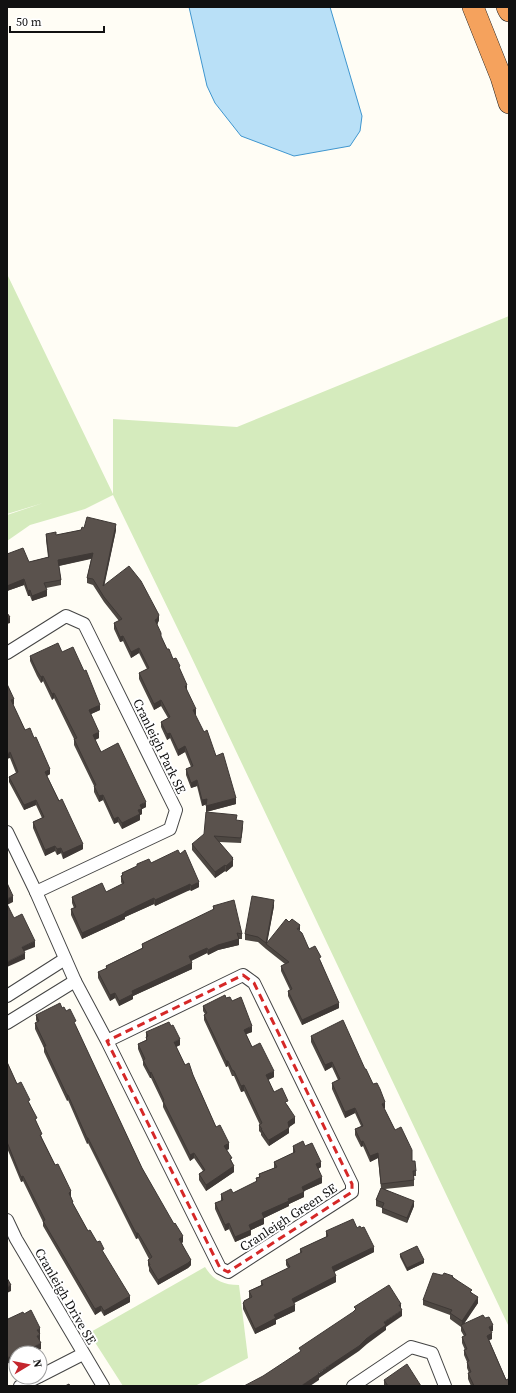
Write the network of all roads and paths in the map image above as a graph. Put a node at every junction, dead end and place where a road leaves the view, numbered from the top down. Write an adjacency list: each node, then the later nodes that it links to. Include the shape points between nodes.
1 (473, 7): 4 (highway)
2 (507, 7): 3 (highway)
3 (509, 11)
4 (509, 103)
5 (7, 653): 7 (street, Cranleigh Park SE, via 66,616 84,624 176,810 170,829)
6 (7, 832): 7 (street)
7 (36, 892): 8 (street)
8 (65, 960): 9 (street); 10 (street)
9 (75, 981): 11 (street); 12 (street, Cranleigh Green SE)
10 (7, 996)
11 (7, 1023)
12 (107, 1041): 12 (street, Cranleigh Green SE, via 220,1268 228,1272 352,1192 352,1184 254,983 243,975)
13 (7, 1220): 14 (street, Cranleigh Drive SE)
14 (83, 1354): 15 (street); 16 (street, Cranleigh Drive SE)
15 (48, 1372)
16 (103, 1386)
17 (353, 1386): 18 (street, via 411,1347 432,1353)
18 (445, 1386)

